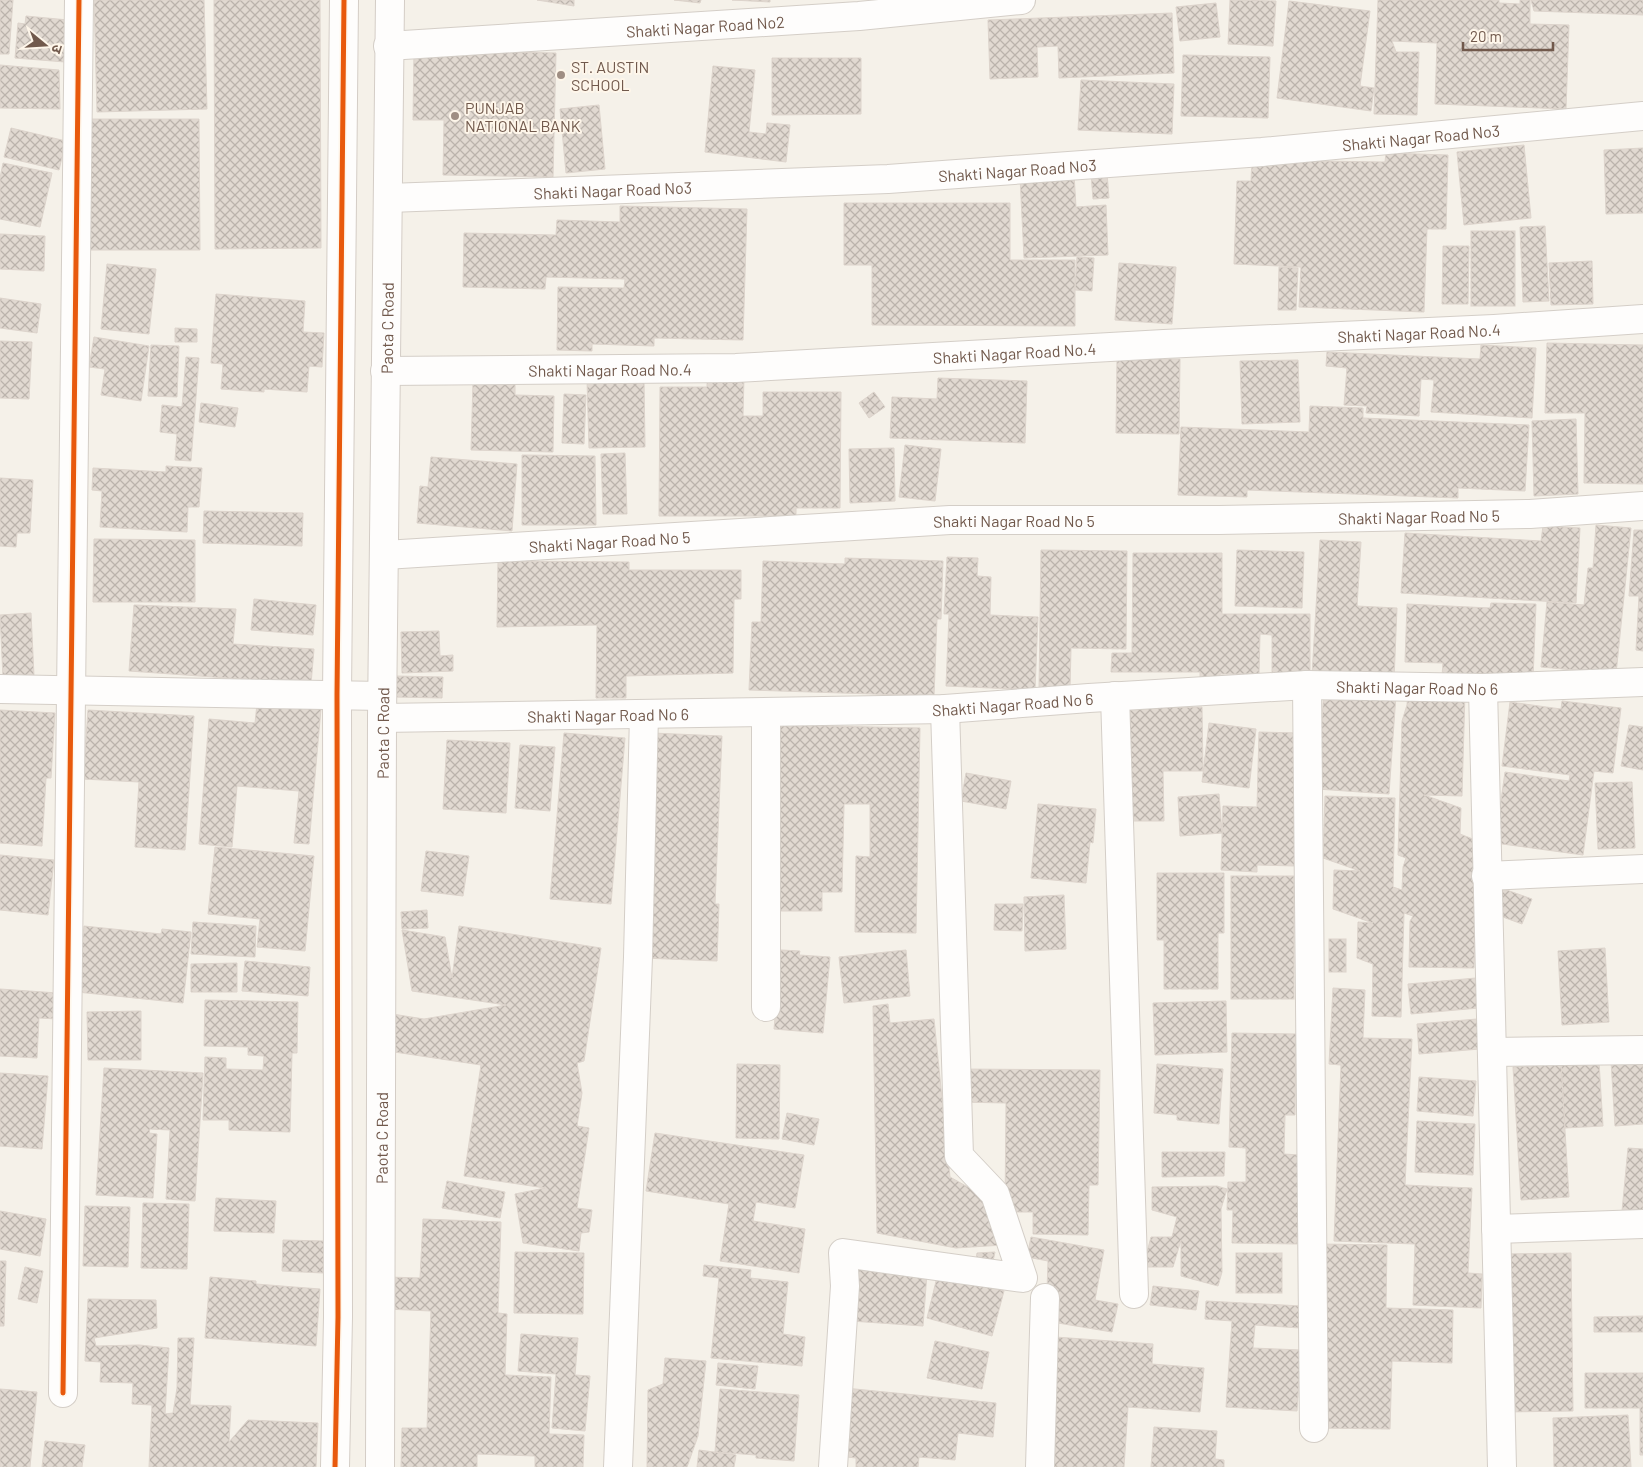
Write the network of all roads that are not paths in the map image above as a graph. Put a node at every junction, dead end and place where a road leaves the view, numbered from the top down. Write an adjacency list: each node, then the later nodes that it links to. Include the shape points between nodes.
1 (79, 0): 16 (street)
2 (344, 0): 17 (street)
3 (390, 0): 5 (street, Paota C Road)
4 (1021, 0): 5 (street, Shakti Nagar Road No2, via 860,16)
5 (388, 46): 7 (street, Paota C Road)
6 (1643, 116): 7 (street, Shakti Nagar Road No3, via 1262,152 888,179)
7 (389, 198): 9 (street, Paota C Road)
8 (1643, 319): 9 (street, Shakti Nagar Road No.4, via 736,368)
9 (385, 371): 11 (street, Paota C Road)
10 (1643, 506): 11 (street, Shakti Nagar Road No 5, via 1530,514 1384,517 950,520)
11 (385, 555): 19 (street, Paota C Road)
12 (1643, 682): 14 (street, Shakti Nagar Road No 6)
13 (1307, 685): 14 (street, Shakti Nagar Road No 6); 18 (street, Shakti Nagar Road No 6); 33 (street)
14 (1483, 688): 24 (street)
15 (0, 689): 16 (street, Shakti Nagar Road No 6)
16 (72, 690): 17 (street, Shakti Nagar Road No 6); 32 (street)
17 (337, 694): 19 (street, Shakti Nagar Road No 6); 34 (street, via 338,1318)
18 (1115, 696): 20 (street, Shakti Nagar Road No 6); 30 (street)
19 (382, 707): 22 (street, Shakti Nagar Road No 6); 35 (street, Paota C Road)
20 (946, 709): 21 (street, Shakti Nagar Road No 6); 37 (street, via 959,1156 995,1194 1023,1278 843,1253 845,1286)
21 (766, 713): 22 (street, Shakti Nagar Road No 6); 25 (street)
22 (644, 715): 36 (street)
23 (1643, 869): 24 (street)
24 (1486, 876): 27 (street)
25 (766, 1007)
26 (1643, 1050): 27 (street)
27 (1493, 1052): 29 (street)
28 (1643, 1224): 29 (street)
29 (1496, 1229): 39 (street)
30 (1134, 1294)
31 (1044, 1298): 38 (street)
32 (64, 1392)
33 (1314, 1428)
34 (335, 1467)
35 (380, 1467)
36 (618, 1467)
37 (833, 1467)
38 (1040, 1467)
39 (1502, 1467)

